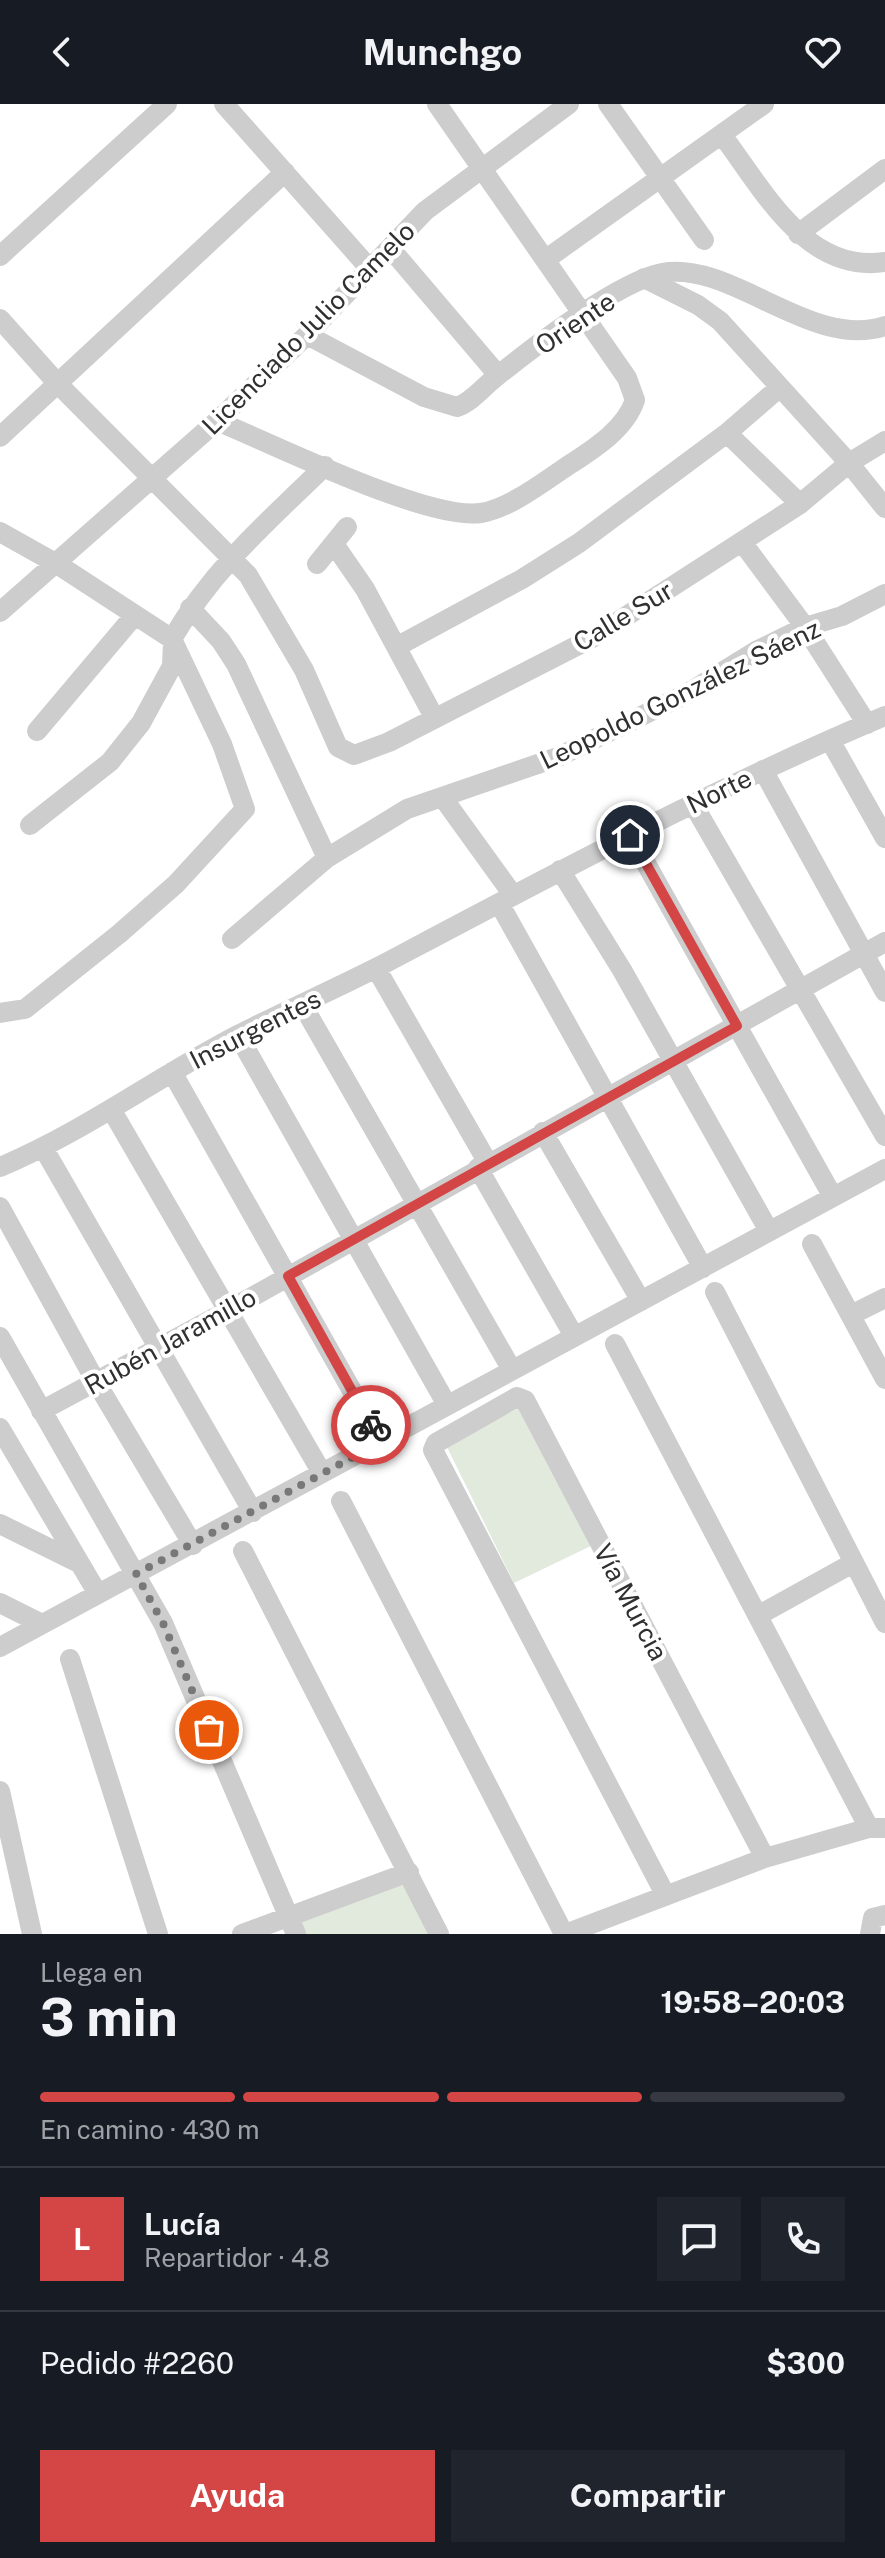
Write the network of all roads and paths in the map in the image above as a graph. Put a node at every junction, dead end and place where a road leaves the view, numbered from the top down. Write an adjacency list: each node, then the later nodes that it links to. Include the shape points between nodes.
1 (167, 104): 15 (street)
2 (224, 104): 10 (street)
3 (437, 104): 9 (street)
4 (569, 104): 9 (street, Licenciado Julio Camelo)
5 (608, 104): 11 (street)
6 (764, 104): 7 (street)
7 (722, 135): 11 (street); 12 (street)
8 (885, 169): 12 (street)
9 (480, 170): 14 (street, Licenciado Julio Camelo, via 425,211); 16 (street)
10 (285, 172): 18 (street); 25 (street)
11 (661, 178): 13 (street); 16 (street)
12 (798, 234): 17 (street, via 845,261)
13 (704, 240)
14 (390, 248): 18 (street, Licenciado Julio Camelo); 24 (street)
15 (0, 256)
16 (545, 260): 20 (street)
17 (885, 262)
18 (370, 269): 23 (street, Licenciado Julio Camelo)
19 (644, 278): 20 (street, Oriente); 22 (street, Oriente, via 677,271 822,324 863,330); 26 (street, via 711,314)
20 (581, 316): 24 (street, Oriente); 32 (street, via 635,393 627,416 597,446 543,482 484,512 466,514 435,509)
21 (0, 319): 25 (street)
22 (885, 326)
23 (307, 335): 24 (street, Oriente, via 450,406 463,405); 27 (street, Licenciado Julio Camelo)
24 (498, 375)
25 (58, 384): 29 (street); 33 (street)
26 (779, 388): 28 (street); 31 (street)
27 (217, 421): 32 (street); 33 (street, Licenciado Julio Camelo)
28 (727, 433): 34 (street); 49 (street, via 556,558)
29 (0, 437)
30 (885, 441): 31 (street, Calle Sur)
31 (849, 463): 34 (street, Calle Sur); 35 (street)
32 (325, 466): 40 (street)
33 (152, 477): 40 (street); 41 (street, Licenciado Julio Camelo)
34 (800, 504): 38 (street, Calle Sur)
35 (885, 508)
36 (347, 527): 39 (street)
37 (0, 532): 41 (street)
38 (742, 542): 47 (street); 50 (street, Calle Sur, via 594,637)
39 (334, 544): 42 (street); 49 (street)
40 (231, 556): 44 (street); 50 (street, Calle Sur, via 271,610 343,751 367,752)
41 (57, 564): 45 (street, Licenciado Julio Camelo); 46 (street)
42 (317, 564)
43 (885, 594): 47 (street, Leopoldo González Sáenz)
44 (190, 608): 48 (street); 60 (street, via 236,664)
45 (0, 612)
46 (143, 620): 48 (street); 52 (street)
47 (805, 627): 51 (street); 55 (street, Leopoldo González Sáenz, via 660,708 558,757)
48 (172, 639): 57 (street, via 172,666 141,723 110,762); 70 (street, via 222,744 245,809 176,884 119,934 25,1009)
49 (398, 646): 50 (street)
50 (434, 717)
51 (876, 720): 53 (street, Norte)
52 (37, 731)
53 (831, 742): 54 (street, Norte); 59 (street)
54 (763, 770): 56 (street, Norte); 65 (street)
55 (443, 798): 60 (street, Leopoldo González Sáenz, via 407,809); 62 (street)
56 (693, 804): 58 (street, Norte); 67 (street)
57 (30, 825)
58 (630, 835): 61 (street, Norte); 71 (street)
59 (885, 838)
60 (327, 858): 63 (street, Leopoldo González Sáenz)
61 (560, 870): 62 (street, Norte); 73 (street)
62 (506, 899): 66 (street, Insurgentes); 75 (street)
63 (232, 939)
64 (885, 942): 65 (street, Rubén Jaramillo)
65 (863, 953): 67 (street, Rubén Jaramillo); 68 (street)
66 (376, 968): 69 (street, Insurgentes); 80 (street)
67 (800, 990): 71 (street, Rubén Jaramillo); 78 (street)
68 (885, 992)
69 (302, 1004): 72 (street, Insurgentes); 84 (street)
70 (0, 1013)
71 (737, 1026): 73 (street, Rubén Jaramillo); 83 (street)
72 (238, 1035): 74 (street, Insurgentes); 87 (street)
73 (674, 1062): 75 (street, Rubén Jaramillo); 86 (street)
74 (172, 1072): 76 (street, Insurgentes); 90 (street)
75 (608, 1096): 77 (street, Rubén Jaramillo); 89 (street)
76 (111, 1109): 79 (street, Insurgentes); 94 (street)
77 (543, 1132): 80 (street, Rubén Jaramillo); 93 (street)
78 (885, 1136)
79 (44, 1149): 81 (street, Insurgentes); 99 (street)
80 (483, 1166): 84 (street, Rubén Jaramillo); 96 (street)
81 (0, 1167)
82 (885, 1169): 83 (street)
83 (833, 1197): 86 (street)
84 (416, 1203): 87 (street, Rubén Jaramillo); 100 (street)
85 (0, 1207): 102 (street)
86 (769, 1231): 89 (street)
87 (354, 1237): 90 (street, Rubén Jaramillo); 103 (street)
88 (812, 1244): 95 (street)
89 (703, 1268): 93 (street)
90 (288, 1276): 94 (street, Rubén Jaramillo); 106 (street)
91 (715, 1292): 114 (street)
92 (885, 1298): 95 (street)
93 (641, 1301): 96 (street)
94 (227, 1311): 99 (street, Rubén Jaramillo); 107 (street)
95 (851, 1315): 101 (street)
96 (574, 1336): 100 (street)
97 (0, 1337): 104 (street)
98 (615, 1344): 118 (street)
99 (160, 1347): 102 (street, Rubén Jaramillo); 109 (street)
100 (512, 1370): 103 (street)
101 (885, 1379)
102 (96, 1382): 104 (street, Rubén Jaramillo); 111 (street)
103 (447, 1405): 106 (street)
104 (41, 1411): 115 (street)
105 (3, 1439): 113 (street)
106 (381, 1442): 107 (street)
107 (322, 1473): 109 (street)
108 (341, 1501): 134 (street)
109 (253, 1512): 111 (street)
110 (0, 1524): 113 (street)
111 (193, 1545): 115 (street)
112 (243, 1551): 126 (street)
113 (77, 1562): 116 (street)
114 (853, 1563): 118 (street); 119 (street)
115 (136, 1574): 116 (street); 129 (street, via 163,1623)
116 (98, 1594): 120 (street)
117 (0, 1603): 120 (street)
118 (759, 1615): 124 (street)
119 (885, 1623)
120 (42, 1624): 121 (street)
121 (0, 1647)
122 (70, 1659): 131 (street)
123 (0, 1791): 130 (street)
124 (877, 1828): 125 (street)
125 (765, 1858): 127 (street); 127 (street, Vía Murcia, via 525,1400 517,1397 436,1443 433,1450)
126 (409, 1872): 129 (street); 133 (street)
127 (666, 1896): 134 (street)
128 (885, 1915): 135 (street, via 873,1918)
129 (293, 1926): 132 (street)
130 (32, 1934)
131 (158, 1934)
132 (242, 1934)
133 (439, 1934)
134 (564, 1934)
135 (870, 1934)

